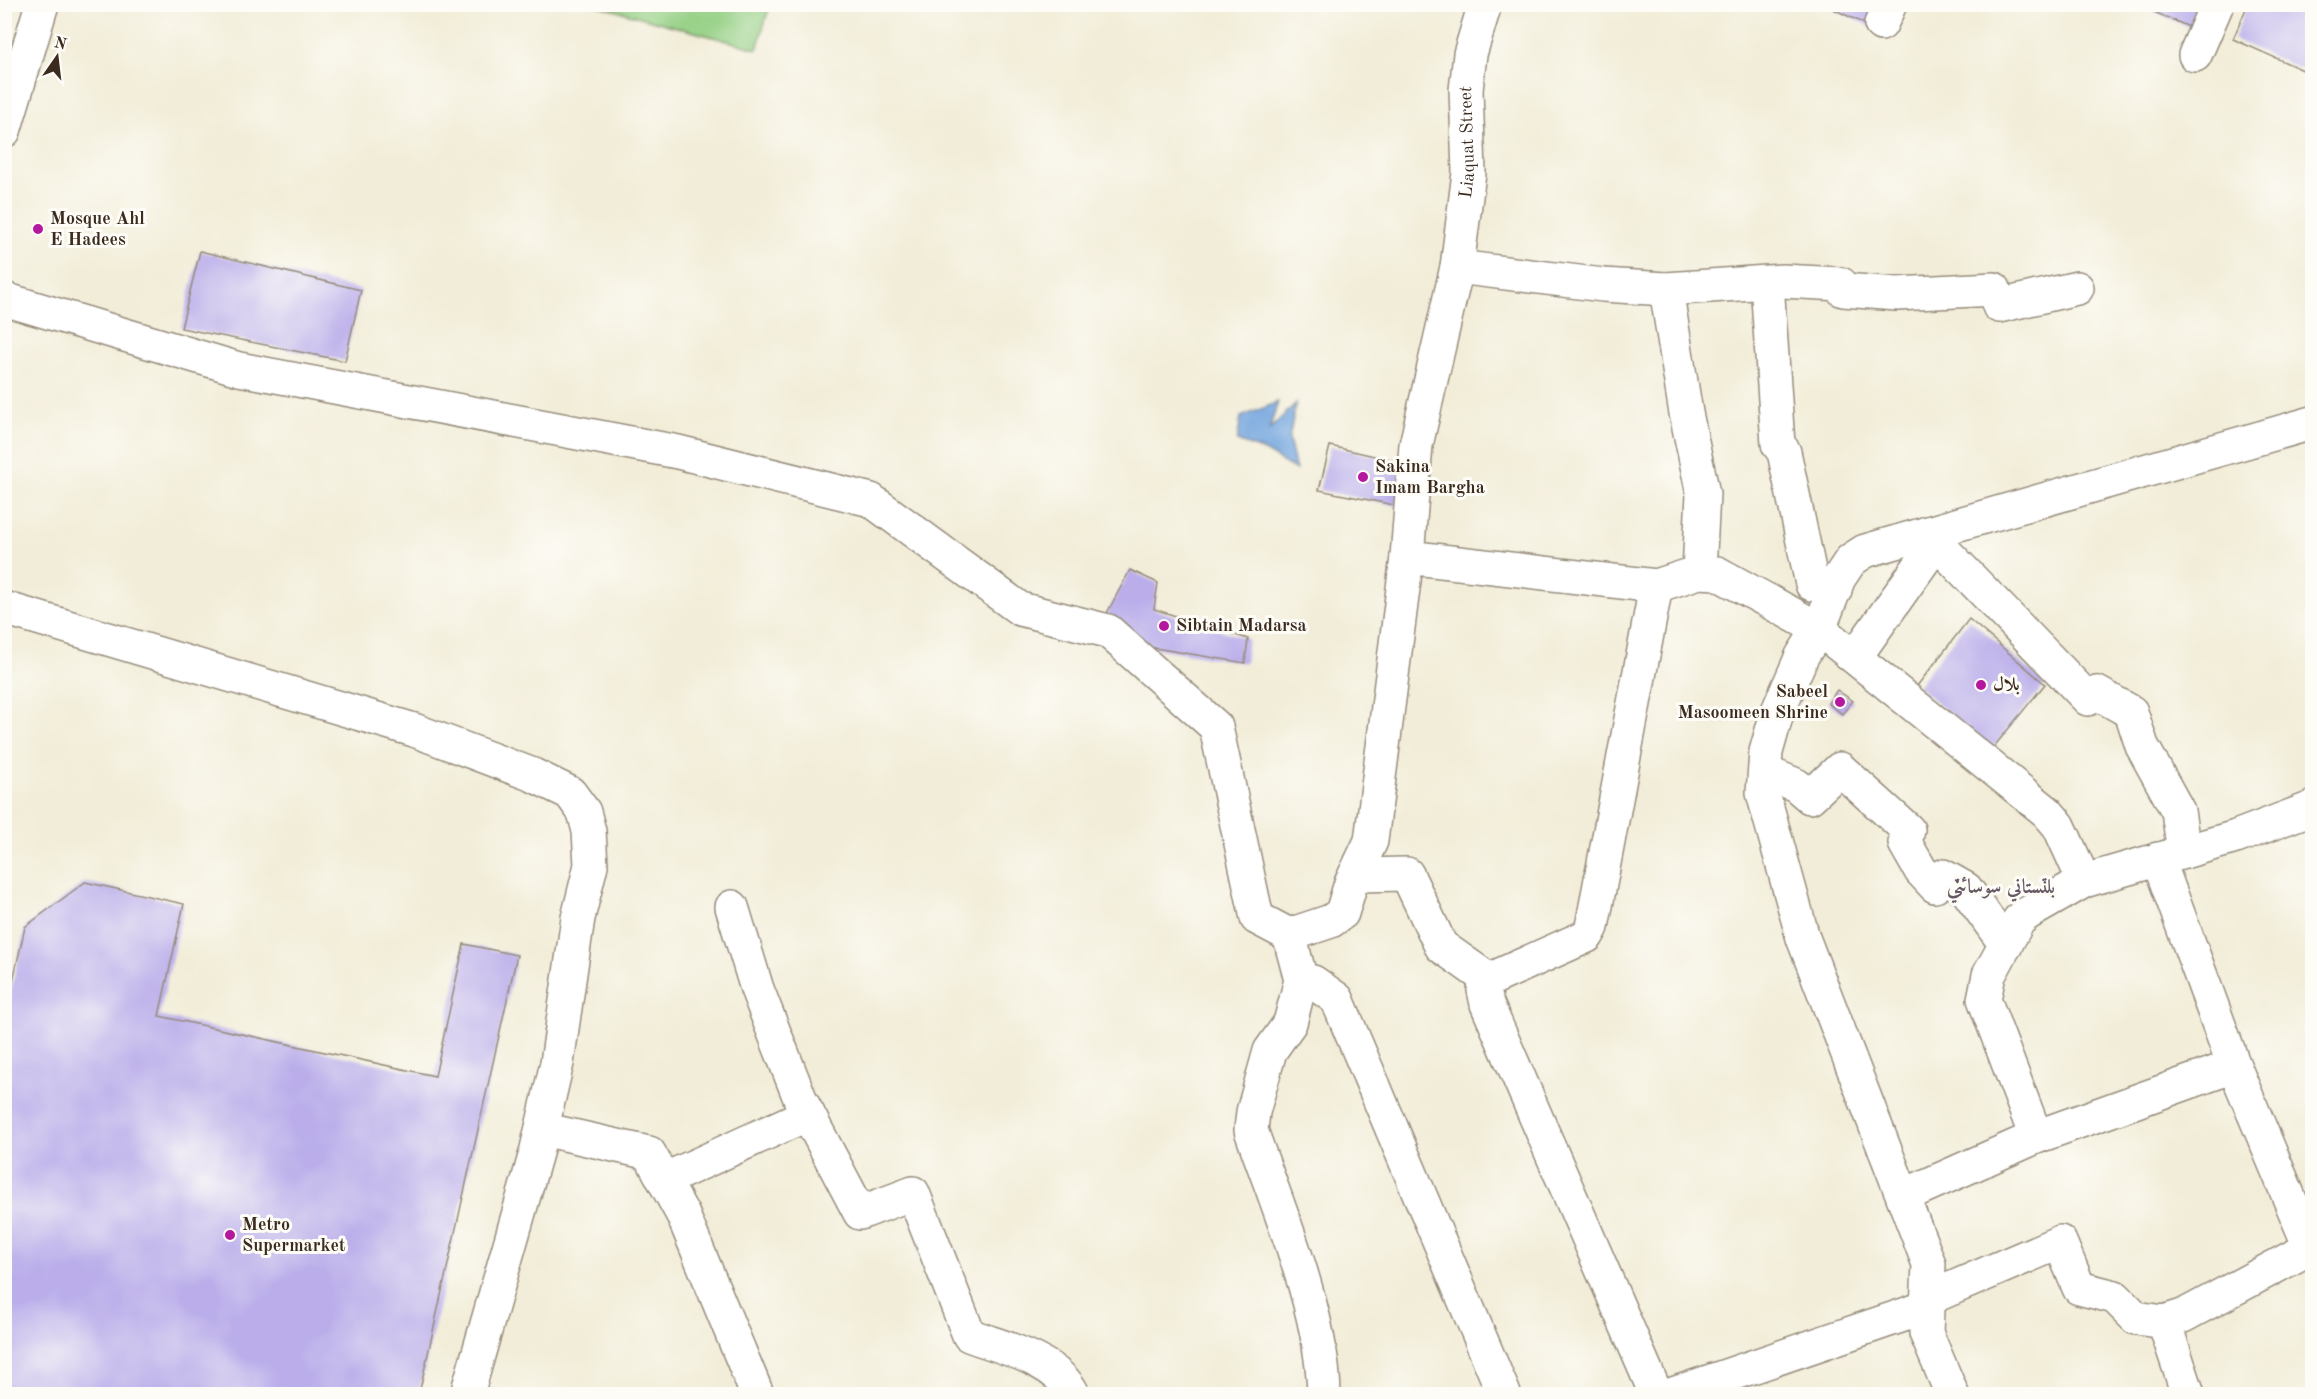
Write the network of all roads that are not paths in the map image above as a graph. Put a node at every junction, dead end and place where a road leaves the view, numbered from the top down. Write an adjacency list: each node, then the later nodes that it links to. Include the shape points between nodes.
1 (42, 4): 5 (street)
2 (1485, 4): 6 (street, Liaquat Street, via 1470,54 1469,173)
3 (2217, 4): 4 (street)
4 (2195, 55)
5 (4, 131)
6 (1455, 274): 9 (street); 13 (street, Liaquat Street, via 1416,445)
7 (1767, 283): 8 (street, via 1841,284 1843,290 1897,294 1994,289 1999,306); 9 (street); 16 (street, via 1778,444 1784,452 1812,584)
8 (2077, 288)
9 (1666, 289): 14 (street, via 1704,494)
10 (4, 299): 26 (street, via 238,369 678,452 870,500 1020,609 1108,631 1216,727 1257,918)
11 (2313, 423): 12 (street)
12 (1931, 538): 16 (street, via 1865,550 1851,560); 19 (street); 22 (street, via 2088,699 2097,693 2131,712 2142,746 2178,811)
13 (1407, 557): 15 (street); 23 (street, Liaquat Street, via 1371,841)
14 (1699, 572): 15 (street); 18 (street, via 1717,573)
15 (1656, 586): 29 (street, via 1592,927 1587,936)
16 (1835, 590): 18 (street)
17 (4, 608): 32 (street, via 414,730 570,793 584,812 591,865 578,918 557,1063)
18 (1819, 629): 19 (street); 20 (street, via 1802,656 1777,713 1766,752)
19 (1855, 657): 24 (street, via 2047,812 2059,826)
20 (1765, 772): 27 (street, via 1796,785 1809,797 1840,769 1908,830 1905,843 1935,886 1943,876 1966,889); 35 (street, via 1763,793 1803,938)
21 (2313, 807): 22 (street, via 2236,837)
22 (2171, 856): 24 (street); 30 (street)
23 (1357, 875): 26 (street, Liaquat Street, via 1342,913 1331,921); 29 (street, via 1407,874 1441,946)
24 (2084, 881): 27 (street, via 2019,920)
25 (732, 907): 31 (street, via 757,989)
26 (1289, 935): 28 (street)
27 (2006, 945): 33 (street, via 1989,975 1984,999)
28 (1301, 980): 43 (street, via 1290,1023 1270,1051 1251,1130 1309,1300); 44 (street, via 1313,982 1336,999)
29 (1489, 980): 39 (street, via 1484,990 1487,1004)
30 (2234, 1066): 33 (street); 36 (street)
31 (808, 1114): 34 (street); 42 (street, via 860,1213 913,1193 969,1335 1022,1354 1066,1380)
32 (542, 1129): 34 (street, via 649,1153); 40 (street)
33 (2036, 1137): 35 (street)
34 (664, 1180): 41 (street, via 683,1215)
35 (1903, 1196): 37 (street, via 1929,1264)
36 (2311, 1244): 38 (street, via 2183,1316)
37 (1927, 1303): 38 (street, via 2060,1242 2079,1288 2115,1297 2136,1318); 39 (street); 45 (street, via 1926,1333)
38 (2164, 1322): 46 (street)
39 (1656, 1393)
40 (468, 1395)
41 (757, 1395)
42 (1073, 1395)
43 (1324, 1395)
44 (1504, 1395)
45 (1952, 1395)
46 (2188, 1395)

